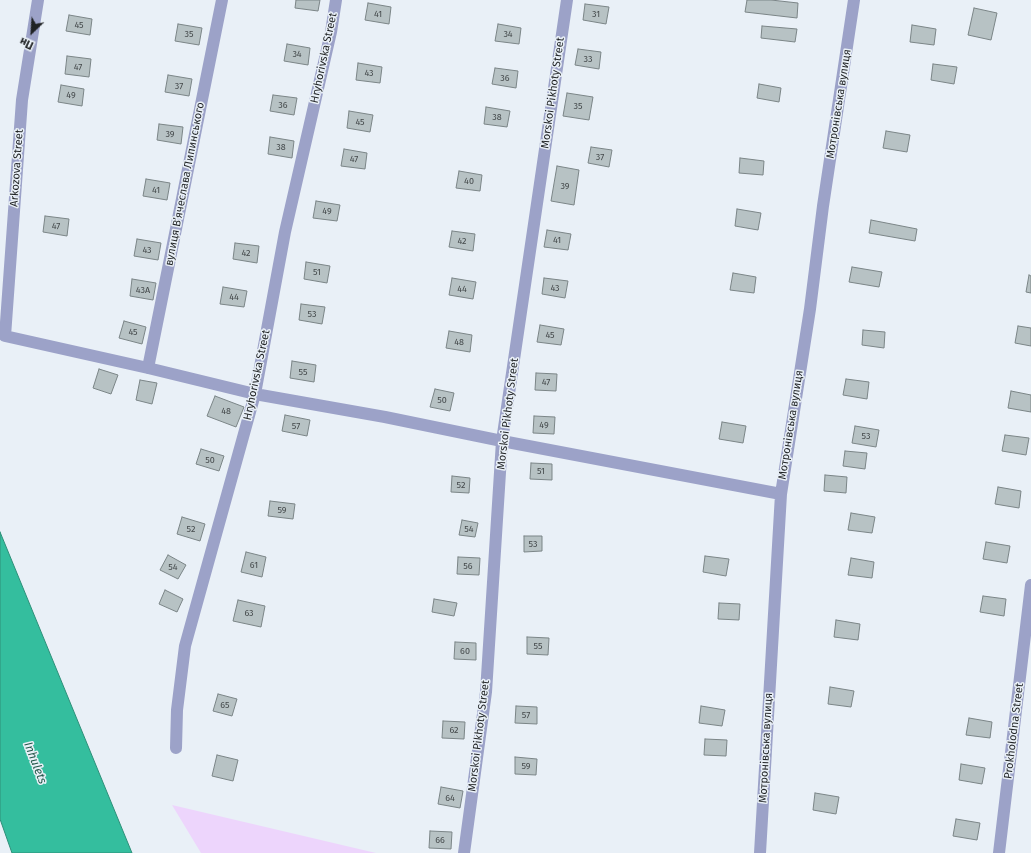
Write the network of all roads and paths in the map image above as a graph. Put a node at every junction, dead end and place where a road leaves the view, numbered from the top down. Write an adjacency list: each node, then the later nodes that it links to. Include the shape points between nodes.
1 (38, 0): 6 (street, Arkozova Street, via 22,100 5,336)
2 (222, 0): 6 (street, вулиця В’ячеслава Липинського)
3 (336, 0): 7 (street, Hryhorivska Street, via 285,232)
4 (567, 0): 8 (street, Morskoi Pikhoty Street)
5 (854, 0): 9 (street, Мотронівська вулиця, via 810,309)
6 (148, 368): 7 (street)
7 (255, 394): 8 (street); 11 (street, Hryhorivska Street, via 185,646 177,710)
8 (502, 441): 9 (street); 12 (street, Morskoi Pikhoty Street, via 486,692)
9 (780, 494): 13 (street, Мотронівська вулиця)
10 (1031, 585): 14 (street, Prokholodna Street)
11 (176, 748)
12 (464, 853)
13 (760, 853)
14 (999, 853)

